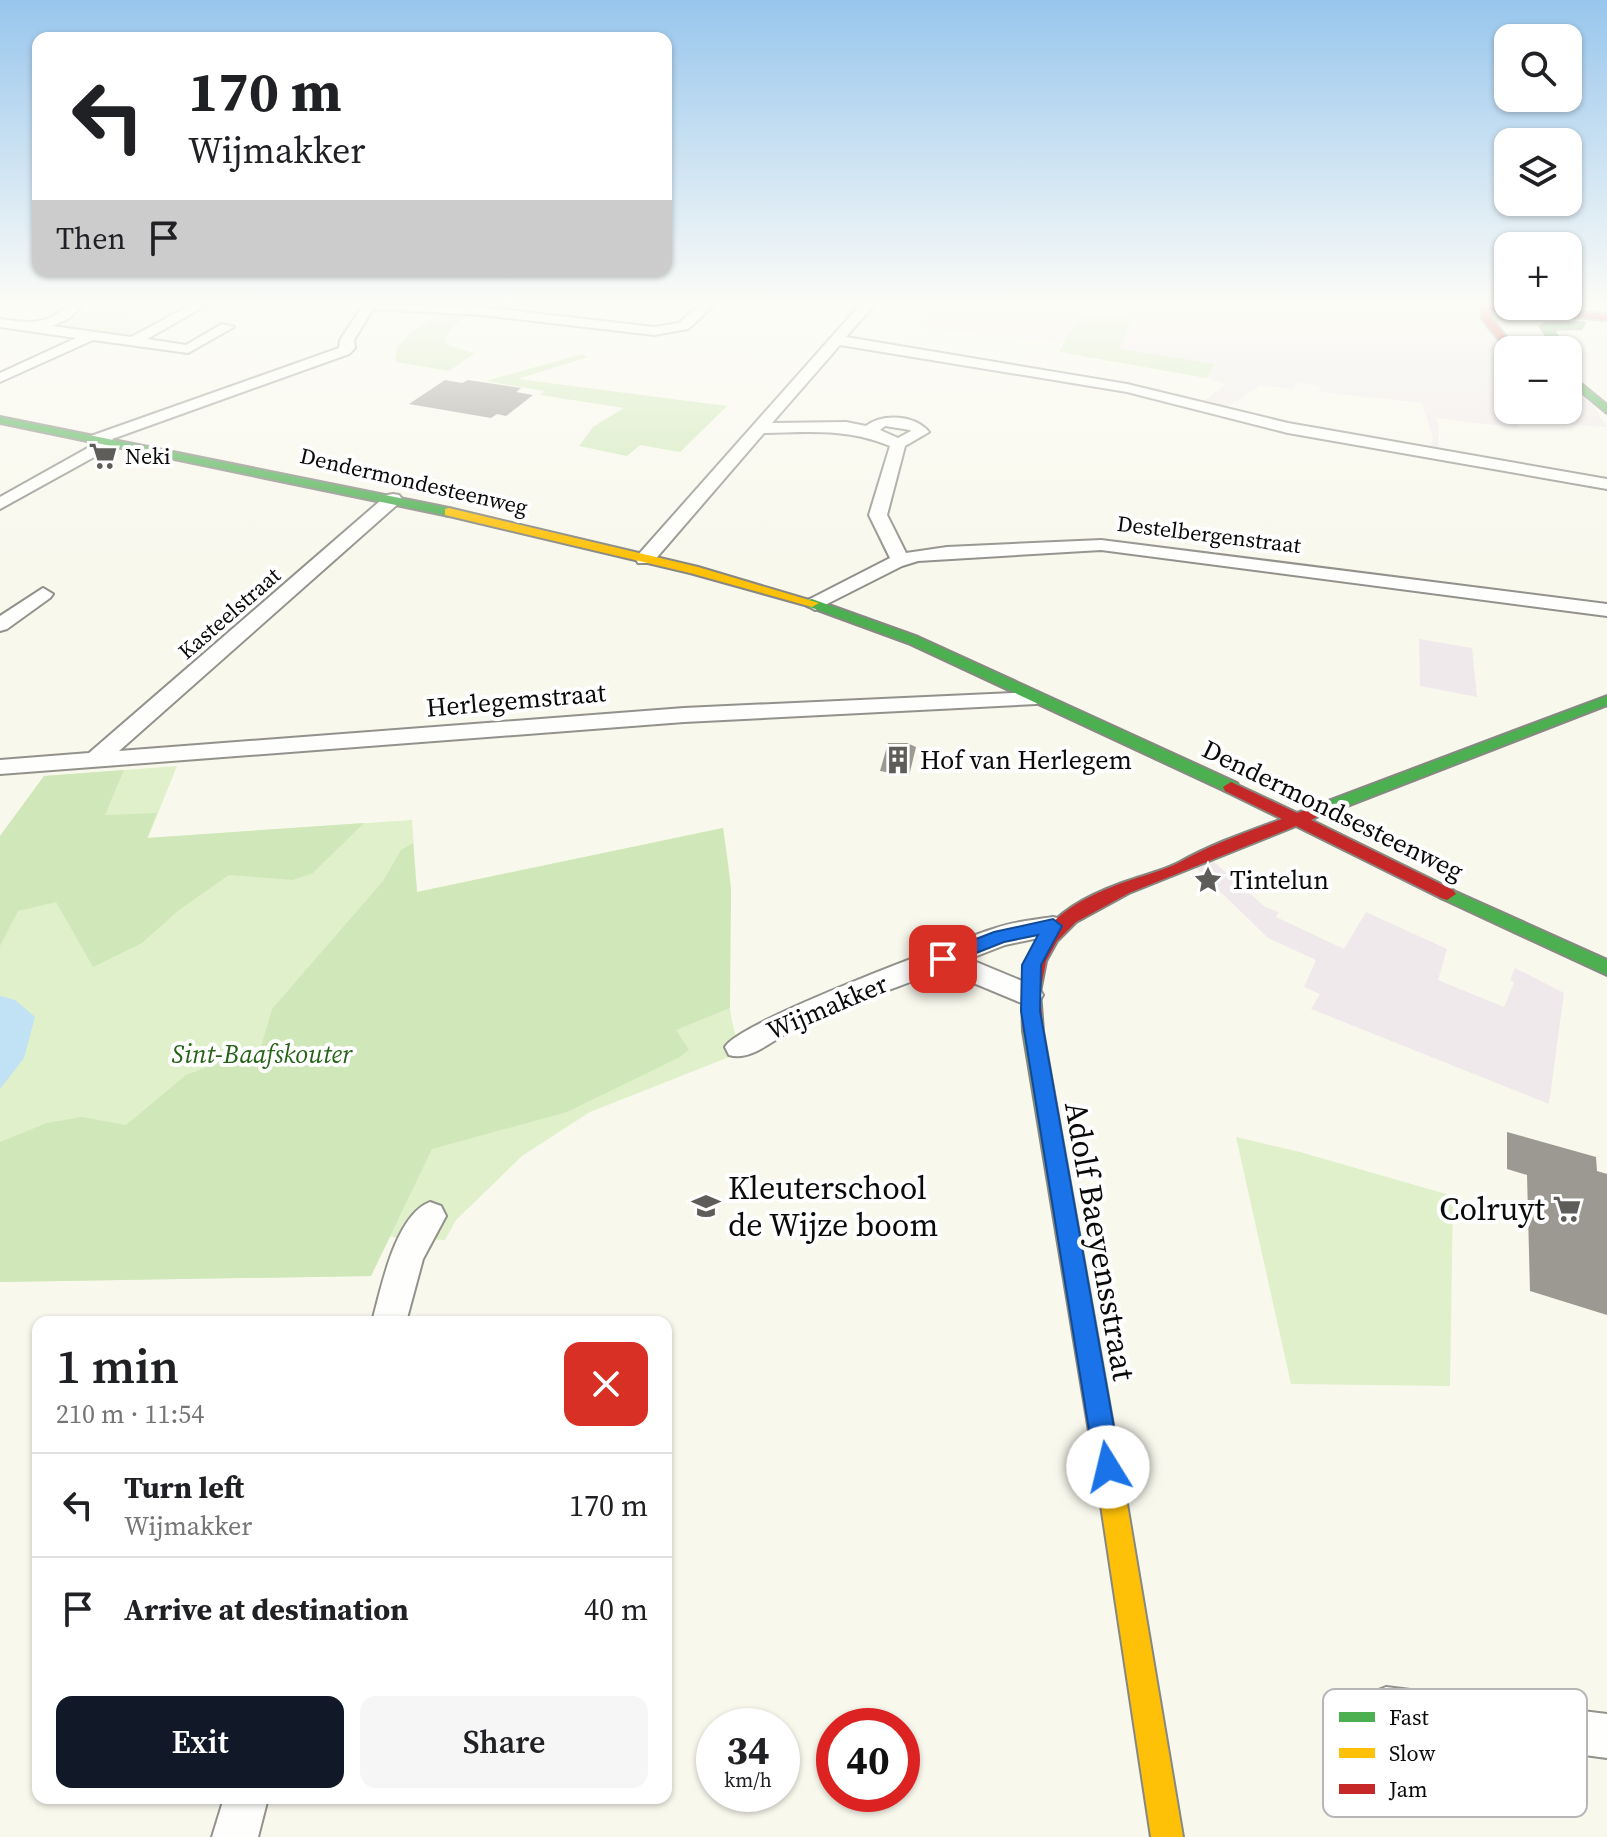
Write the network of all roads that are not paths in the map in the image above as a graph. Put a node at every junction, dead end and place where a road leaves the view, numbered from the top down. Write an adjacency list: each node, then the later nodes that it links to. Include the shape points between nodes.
1 (235, 391): 5 (street)
2 (792, 391): 8 (street)
3 (1138, 391): 12 (street, via 1288,428)
4 (1585, 391): 6 (street)
5 (188, 408): 10 (street); 10 (street)
6 (1607, 410)
7 (0, 420): 10 (street, Dendermondesteenweg)
8 (763, 424): 9 (street); 16 (street)
9 (869, 431): 11 (street); 11 (street, via 882,421 915,426 921,432)
10 (107, 443): 13 (street, Dendermondesteenweg); 14 (street)
11 (898, 444): 15 (street, via 878,515)
12 (1607, 484)
13 (393, 499): 16 (street, Dendermondesteenweg); 23 (street, Kasteelstraat)
14 (0, 504)
15 (909, 558): 18 (street, Destelbergenstraat); 19 (street, Destelbergenstraat, via 1101,545)
16 (645, 559): 18 (street, Dendermondesteenweg)
17 (43, 594): 20 (street)
18 (815, 604): 21 (street, Dendermondsesteenweg, via 913,640)
19 (1607, 610)
20 (0, 625)
21 (1036, 698): 23 (street, Herlegemstraat, via 672,715); 25 (street, Dendermondsesteenweg)
22 (1607, 700): 25 (street, Adolf Baeyensstraat)
23 (94, 761): 24 (street, Herlegemstraat)
24 (0, 767)
25 (1298, 820): 26 (street, Adolf Baeyensstraat, via 1073,910); 28 (street, Dendermondsesteenweg)
26 (1053, 926): 27 (street, Wijmakker, via 1000,936); 29 (street, Adolf Baeyensstraat, via 1031,965)
27 (943, 959): 29 (street); 30 (street, Wijmakker, via 779,1024)
28 (1607, 968)
29 (1029, 995): 37 (street, Adolf Baeyensstraat)
30 (739, 1047)
31 (430, 1216): 32 (street, via 407,1255)
32 (391, 1316)
33 (1587, 1733): 34 (street)
34 (1607, 1736)
35 (244, 1804): 36 (street)
36 (235, 1837)
37 (1167, 1837)

